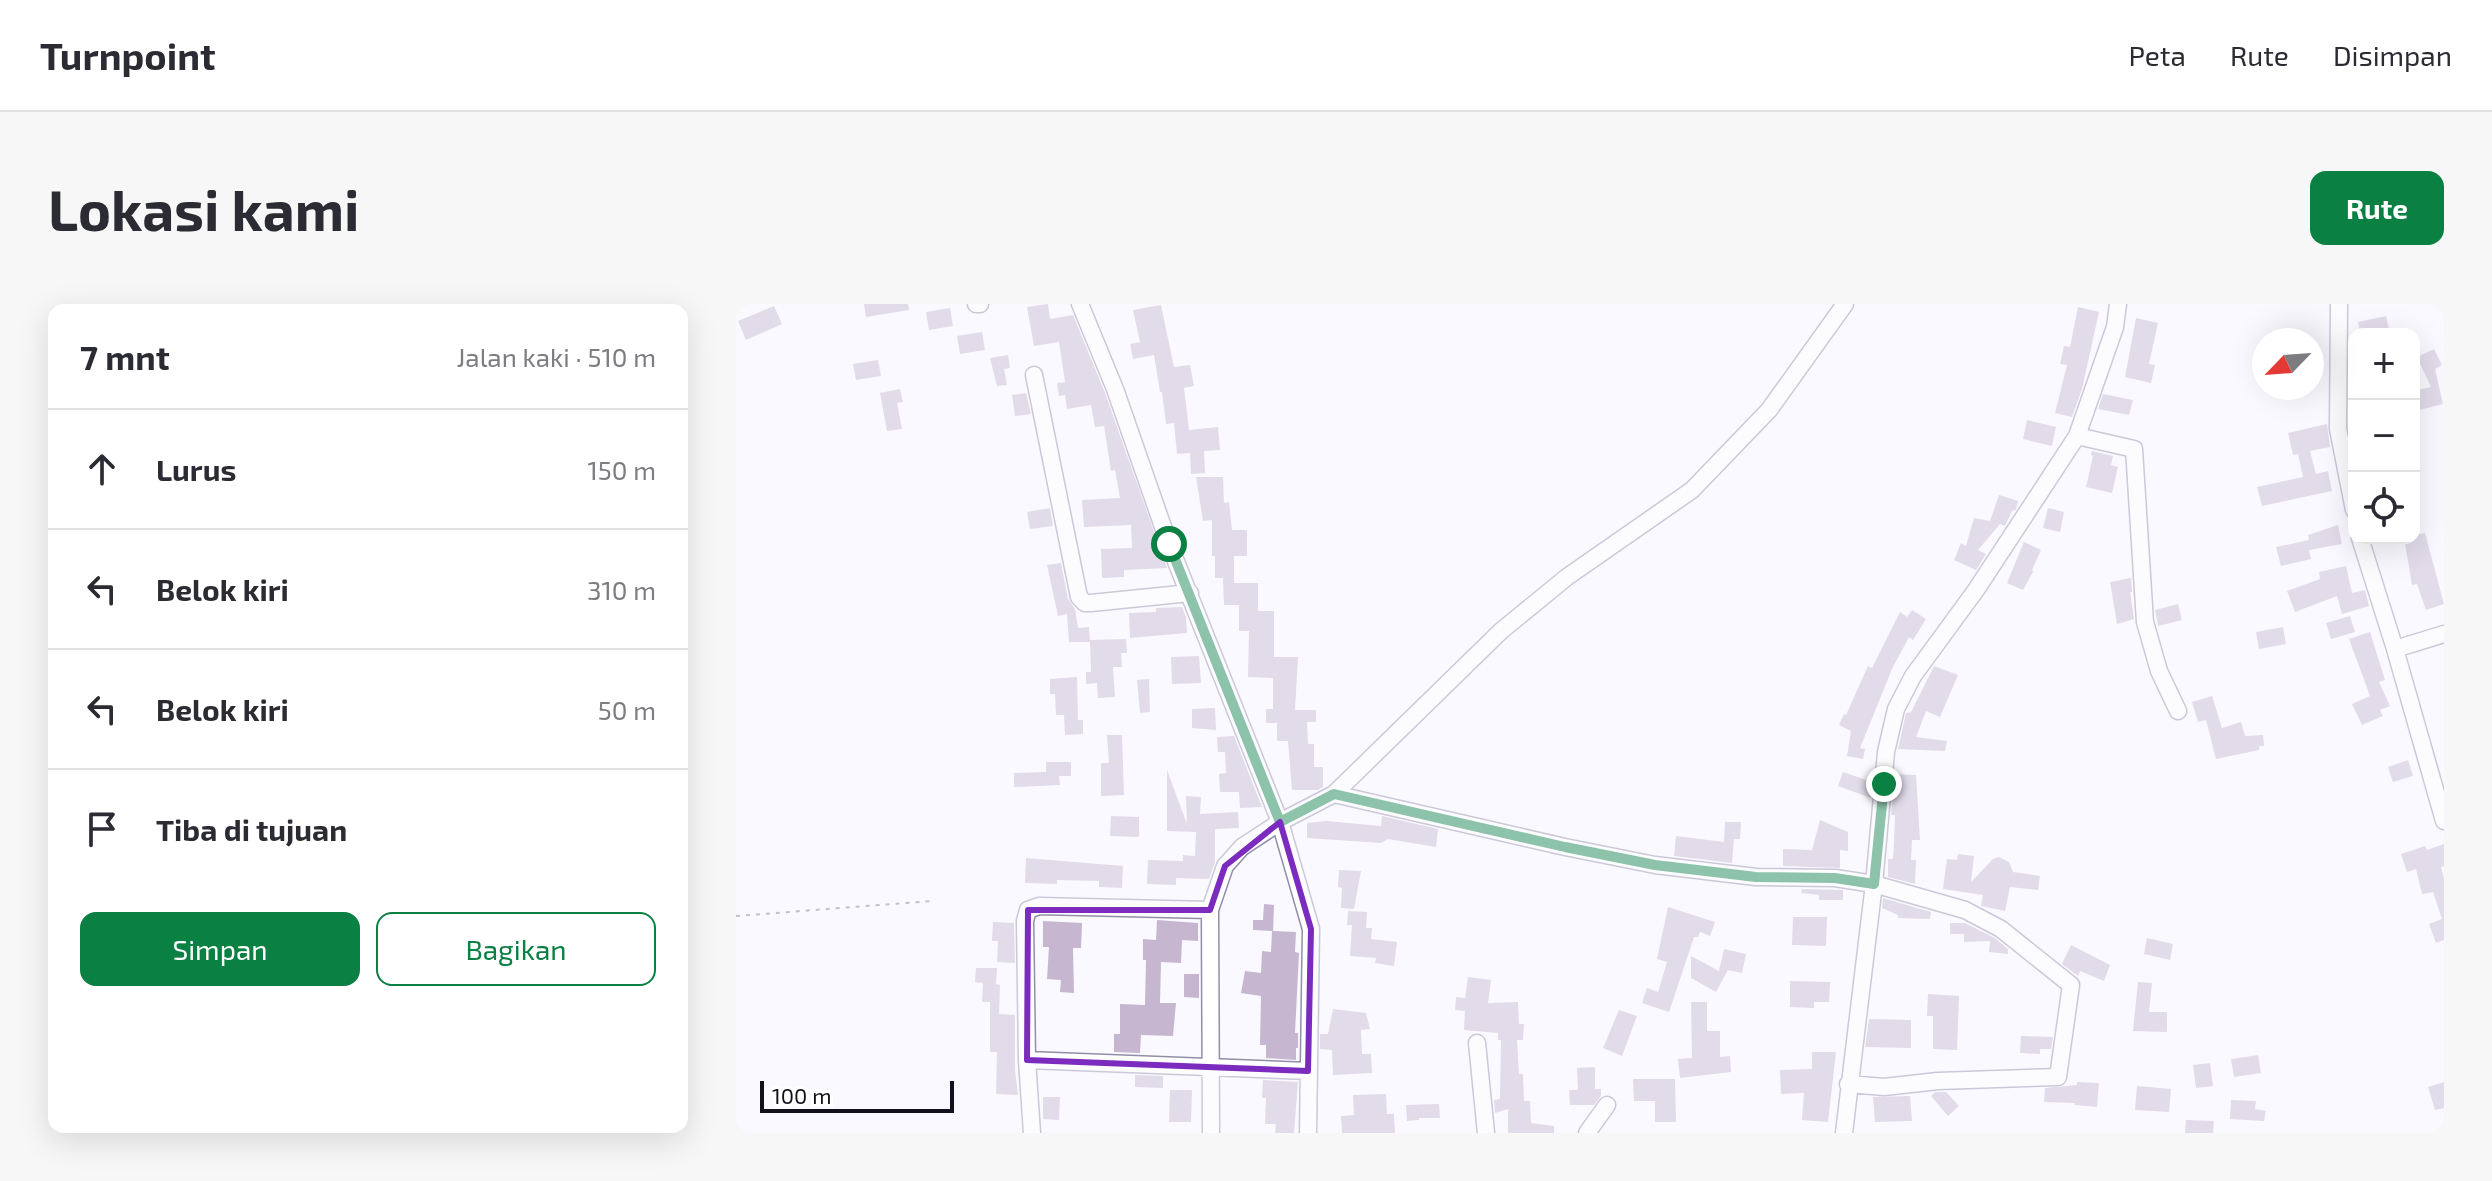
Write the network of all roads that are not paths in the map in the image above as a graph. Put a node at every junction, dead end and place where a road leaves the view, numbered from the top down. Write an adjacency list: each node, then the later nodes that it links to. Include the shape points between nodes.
1 (1080, 304): 9 (street)
2 (1845, 304): 13 (street, via 1769,410 1692,490 1567,577 1501,631)
3 (2118, 304): 6 (street)
4 (2339, 304): 7 (street, via 2338,429)
5 (1034, 375): 9 (street, via 1079,597 1091,603)
6 (2077, 436): 12 (street, via 2134,449 2145,622); 16 (street, via 1902,695 1886,752)
7 (2348, 480)
8 (2362, 544): 11 (street)
9 (1190, 593): 15 (street)
10 (2444, 634): 11 (street)
11 (2395, 649): 14 (street)
12 (2178, 711)
13 (1334, 794): 15 (street); 16 (street, via 1655,865)
14 (2444, 821)
15 (1280, 822): 17 (street, via 1242,847 1225,866); 21 (street, via 1311,929)
16 (1874, 884): 22 (street); 22 (street, via 1965,910 2001,929 2071,985 2058,1077 1884,1087)
17 (1210, 910): 19 (street, via 1028,910); 20 (street)
18 (1477, 1043): 27 (street)
19 (1027, 1060): 20 (street); 24 (street)
20 (1220, 1069): 21 (street); 25 (street)
21 (1308, 1071): 26 (street)
22 (1848, 1084): 29 (street)
23 (1607, 1105): 28 (street)
24 (1032, 1133)
25 (1211, 1133)
26 (1308, 1133)
27 (1486, 1133)
28 (1587, 1133)
29 (1844, 1133)

